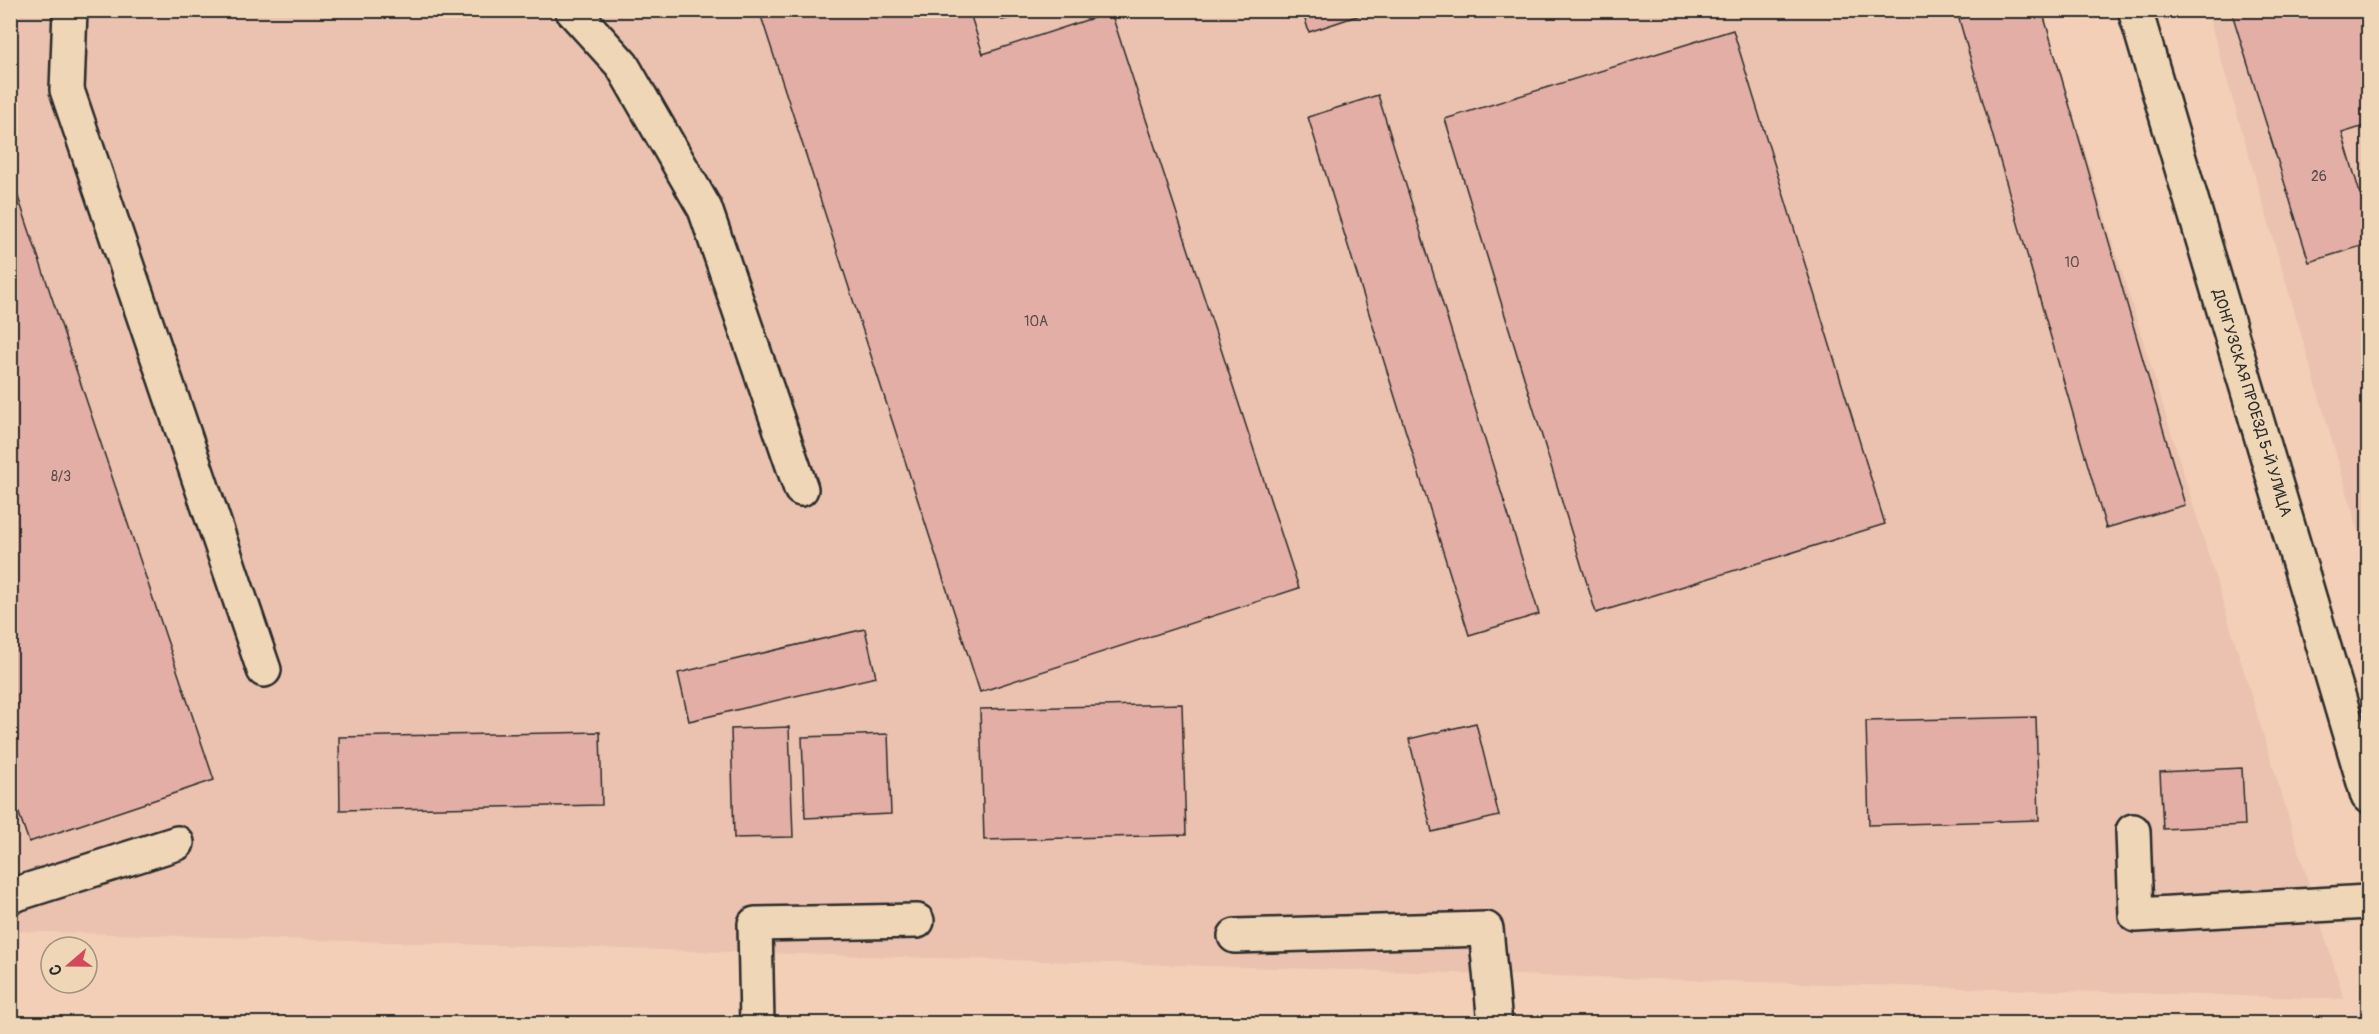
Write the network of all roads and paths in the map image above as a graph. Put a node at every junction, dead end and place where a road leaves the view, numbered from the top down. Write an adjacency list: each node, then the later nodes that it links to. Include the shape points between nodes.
1 (70, 10): 5 (street, via 68,90)
2 (572, 10): 4 (street, via 622,65 705,209)
3 (2135, 10): 6 (street, ДОНГУЗСКАЯ ПРОЕЗД 5-Й УЛИЦА)
4 (801, 489)
5 (264, 670)
6 (2368, 796)
7 (2133, 831): 10 (street, via 2136,915)
8 (177, 843): 9 (street)
9 (10, 896)
10 (2368, 902)
11 (916, 921): 13 (street, via 755,924)
12 (1235, 936): 14 (street, via 1486,928)
13 (758, 1023)
14 (1494, 1023)

